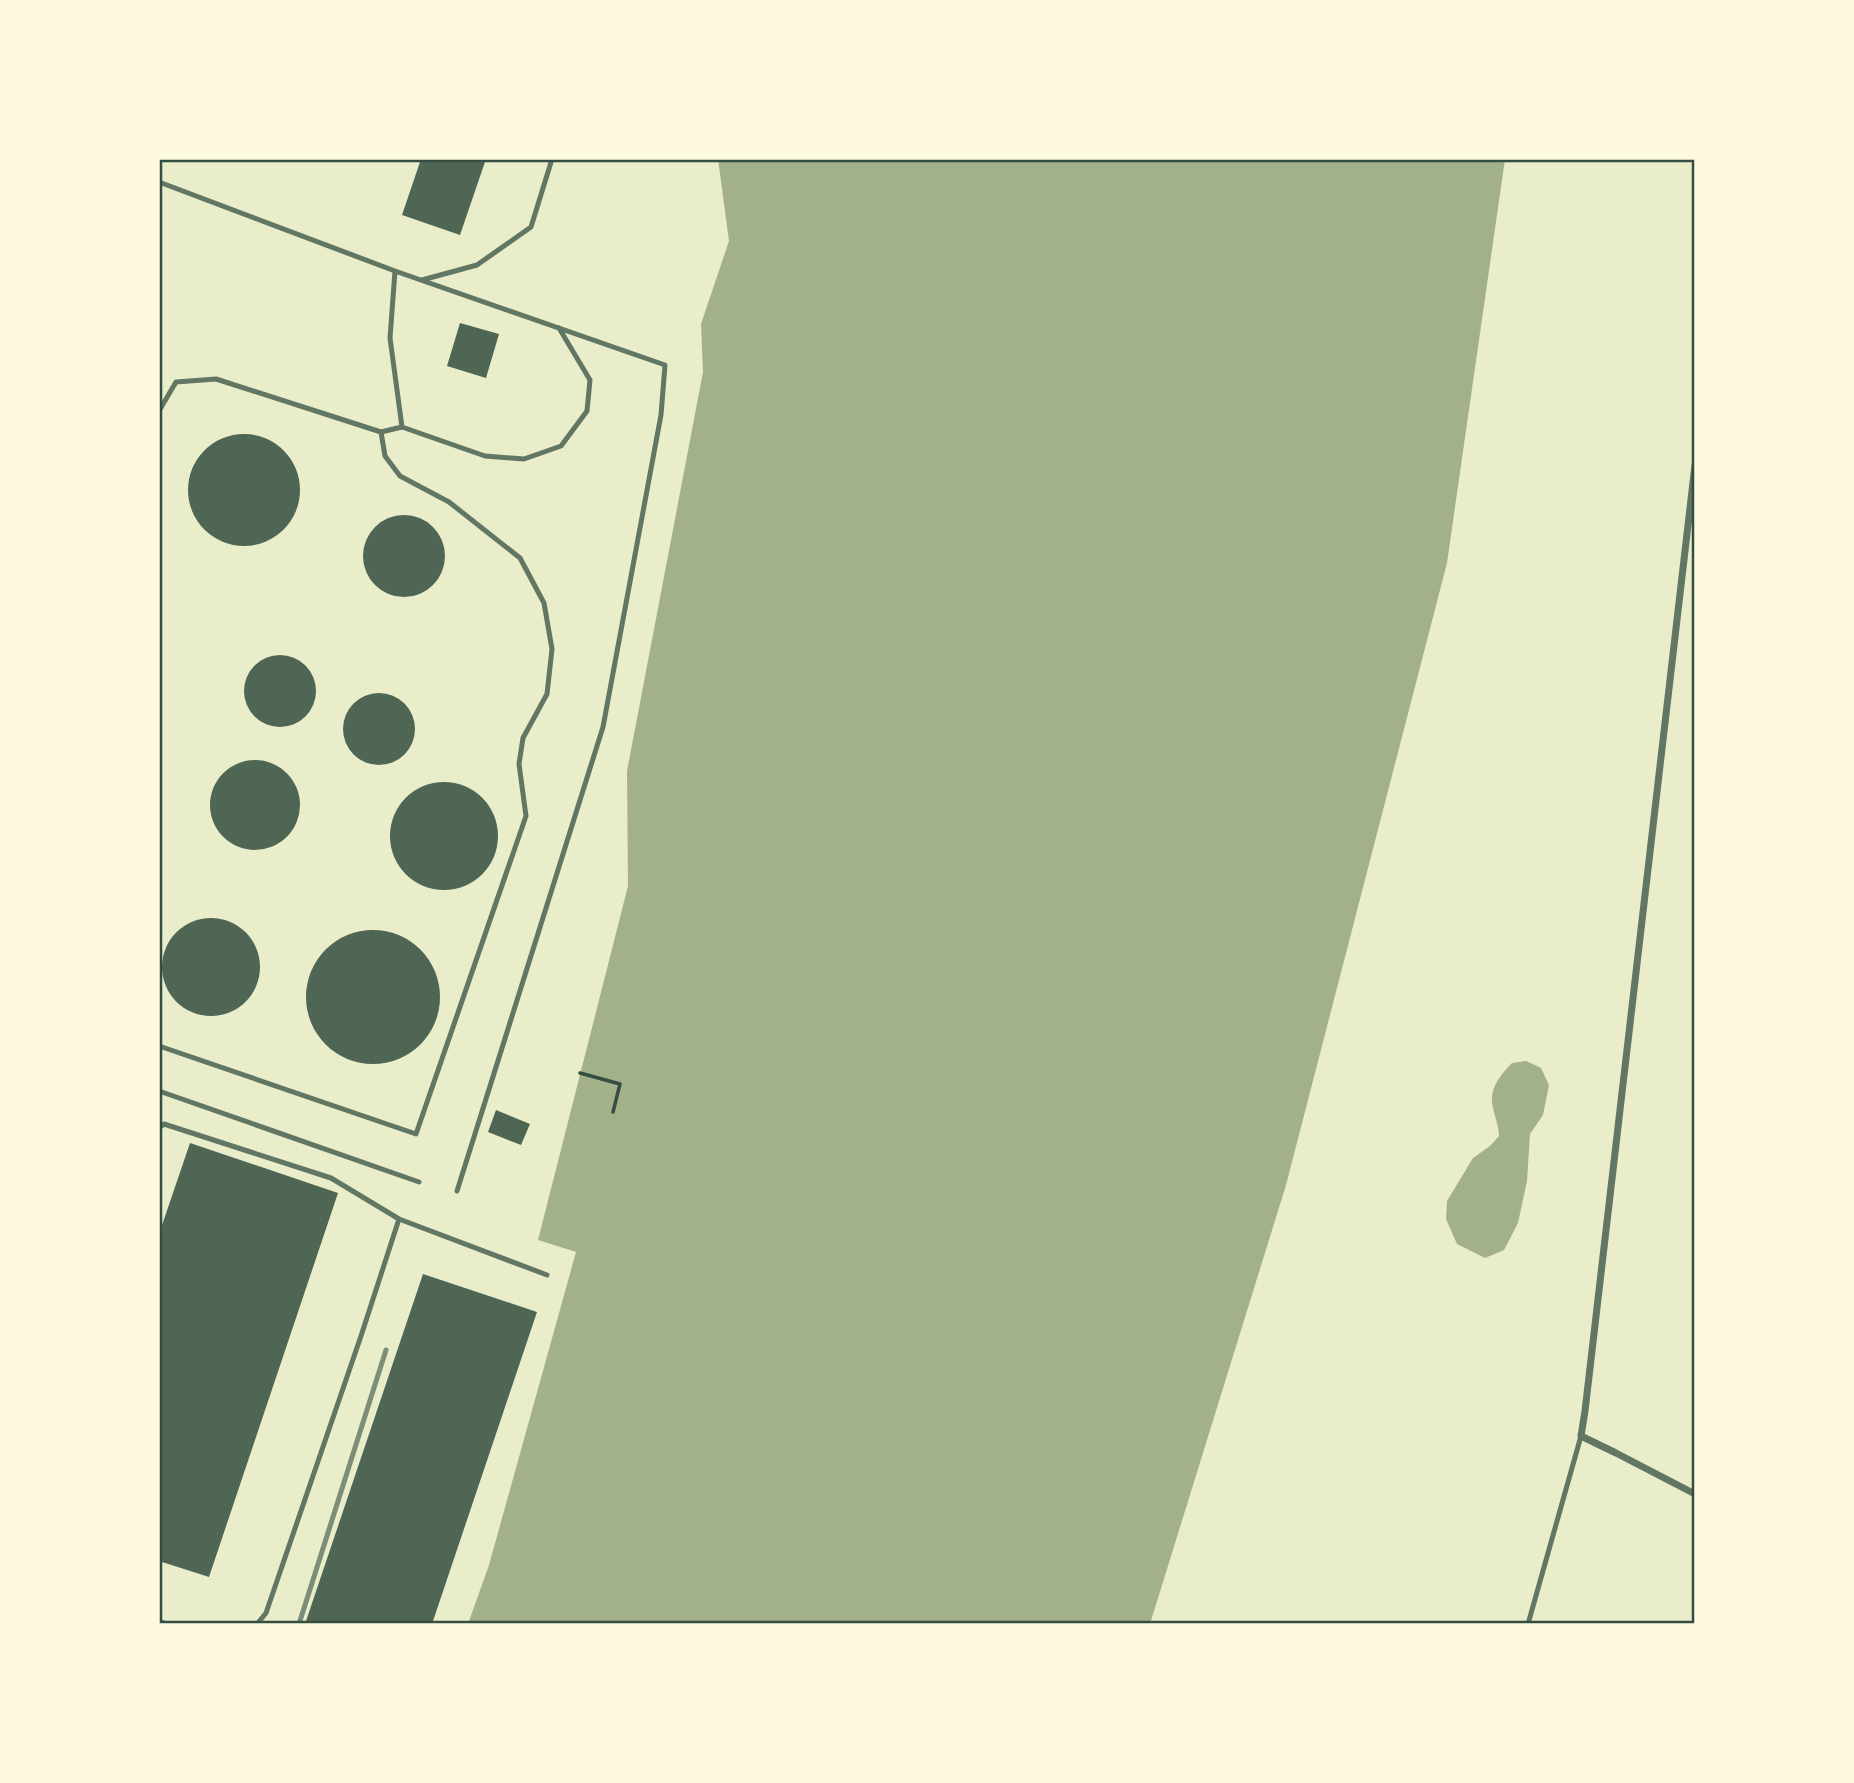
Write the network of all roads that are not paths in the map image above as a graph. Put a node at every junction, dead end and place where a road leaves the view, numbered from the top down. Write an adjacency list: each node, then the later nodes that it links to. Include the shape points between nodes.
1 (552, 159): 4 (lane, via 531,226 477,265)
2 (159, 182): 3 (lane)
3 (395, 271): 4 (lane); 7 (lane, via 390,338)
4 (422, 281): 5 (lane)
5 (559, 328): 7 (lane, via 590,380 587,411 561,446 524,459 485,456); 14 (lane, via 665,365 661,415 603,727)
6 (159, 411): 8 (lane, via 176,382 216,379)
7 (402, 427): 8 (lane)
8 (381, 432): 10 (lane, via 385,456 400,476 449,502 520,558 544,603 552,649 547,694 523,737 519,764 526,817 416,1134)
9 (1695, 465): 17 (street)
10 (159, 1046)
11 (159, 1091): 13 (lane)
12 (159, 1128): 15 (lane, via 163,1124 331,1178)
13 (419, 1182)
14 (457, 1191)
15 (399, 1219): 16 (lane); 21 (lane, via 266,1613)
16 (547, 1275)
17 (1581, 1436): 18 (street); 22 (lane)
18 (1695, 1494)
19 (159, 1621): 20 (lane)
20 (166, 1624)
21 (257, 1624)
22 (1528, 1624)

